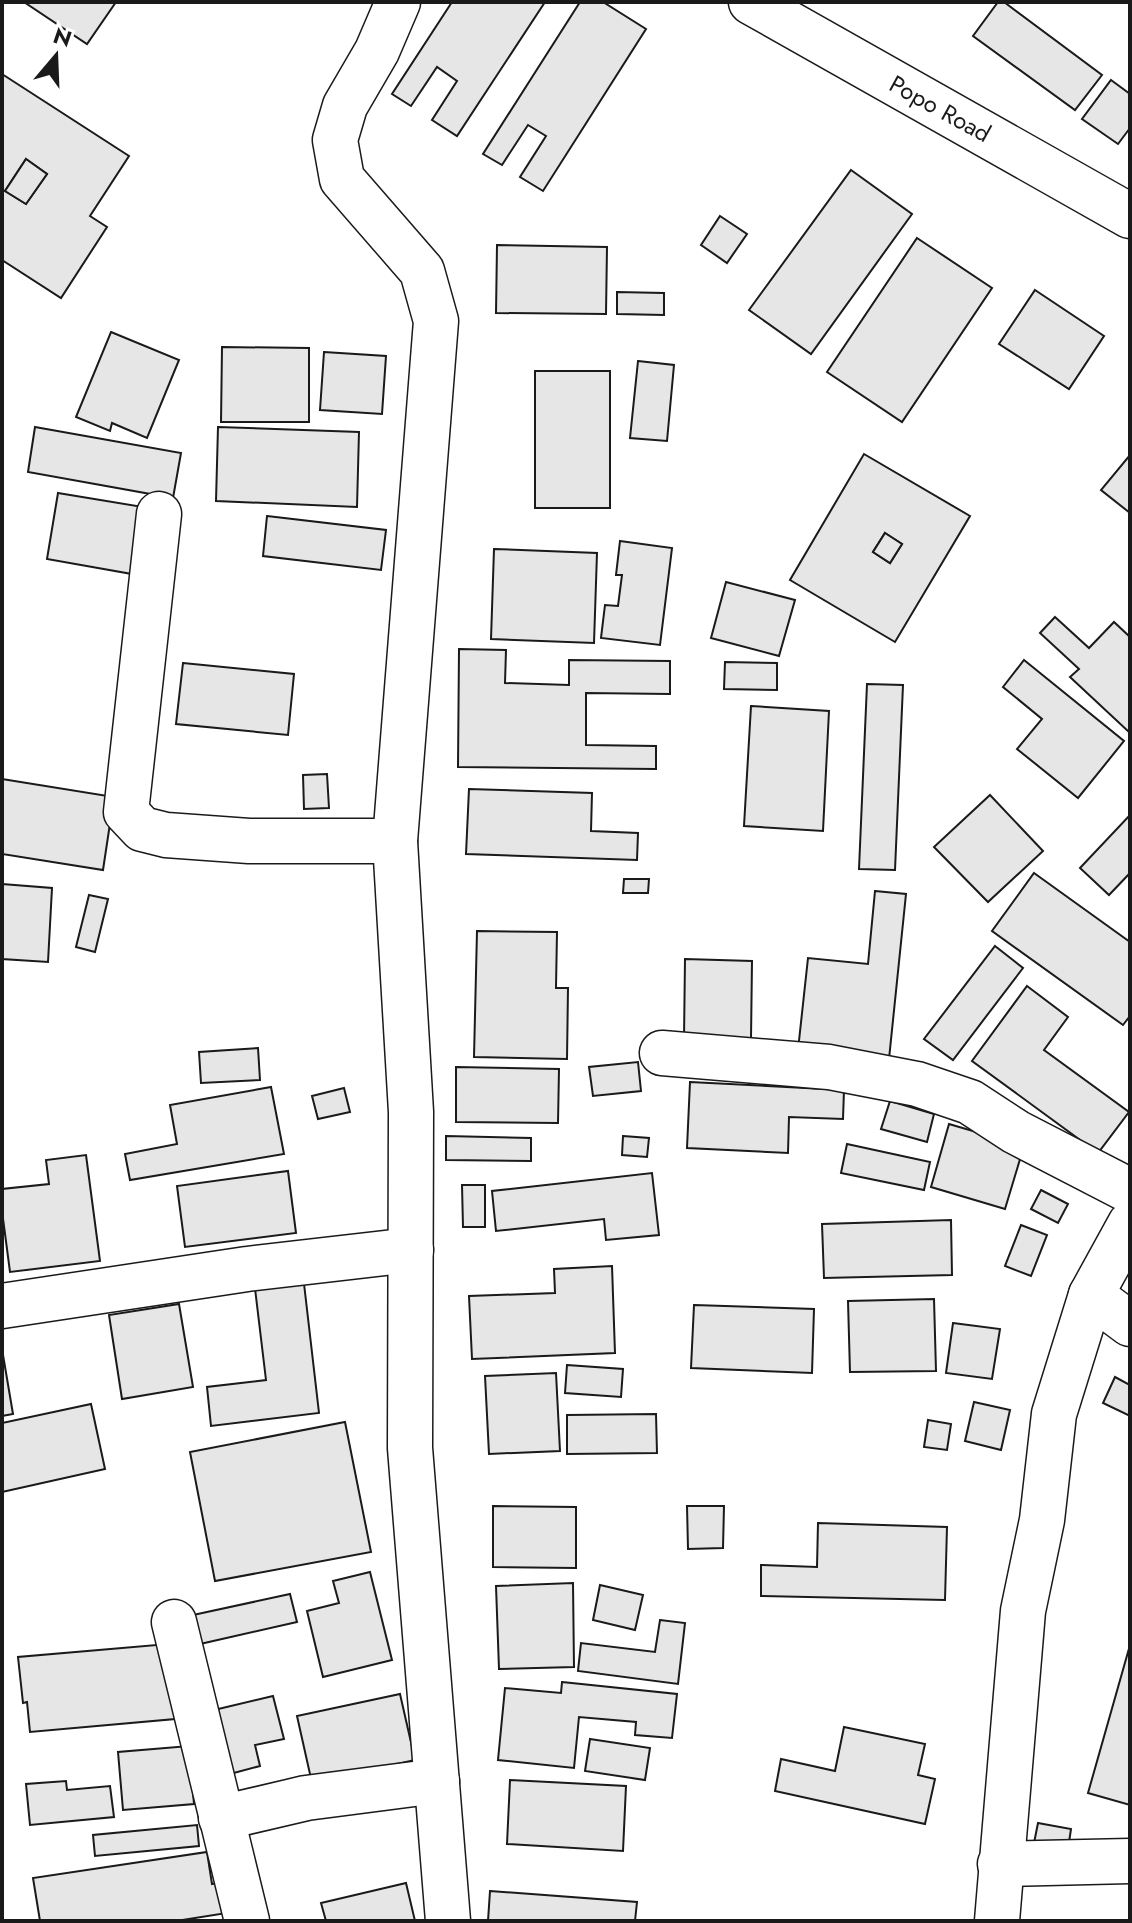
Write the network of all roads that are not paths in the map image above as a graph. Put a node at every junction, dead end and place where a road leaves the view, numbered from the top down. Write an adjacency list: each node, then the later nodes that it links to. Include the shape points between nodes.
1 (398, 2): 5 (street, via 345,106 335,140 342,179 422,271 436,321)
2 (751, 2): 3 (street, Popo Road)
3 (1130, 216)
4 (159, 514): 5 (street, via 126,812 142,829 166,835)
5 (395, 841): 9 (street, via 411,1112)
6 (662, 1053): 7 (street, via 829,1067 917,1084 970,1102)
7 (1130, 1191)
8 (1130, 1224): 10 (street)
9 (411, 1250): 11 (street); 14 (street, via 410,1448)
10 (1091, 1295): 12 (street); 17 (street, via 1054,1414 1042,1520 1023,1611)
11 (2, 1306)
12 (1130, 1324)
13 (174, 1622): 15 (street)
14 (437, 1781): 15 (street, via 306,1798); 19 (street)
15 (221, 1818): 18 (street)
16 (1130, 1861): 17 (street)
17 (1000, 1864): 20 (street)
18 (247, 1921)
19 (448, 1921)
20 (997, 1921)

